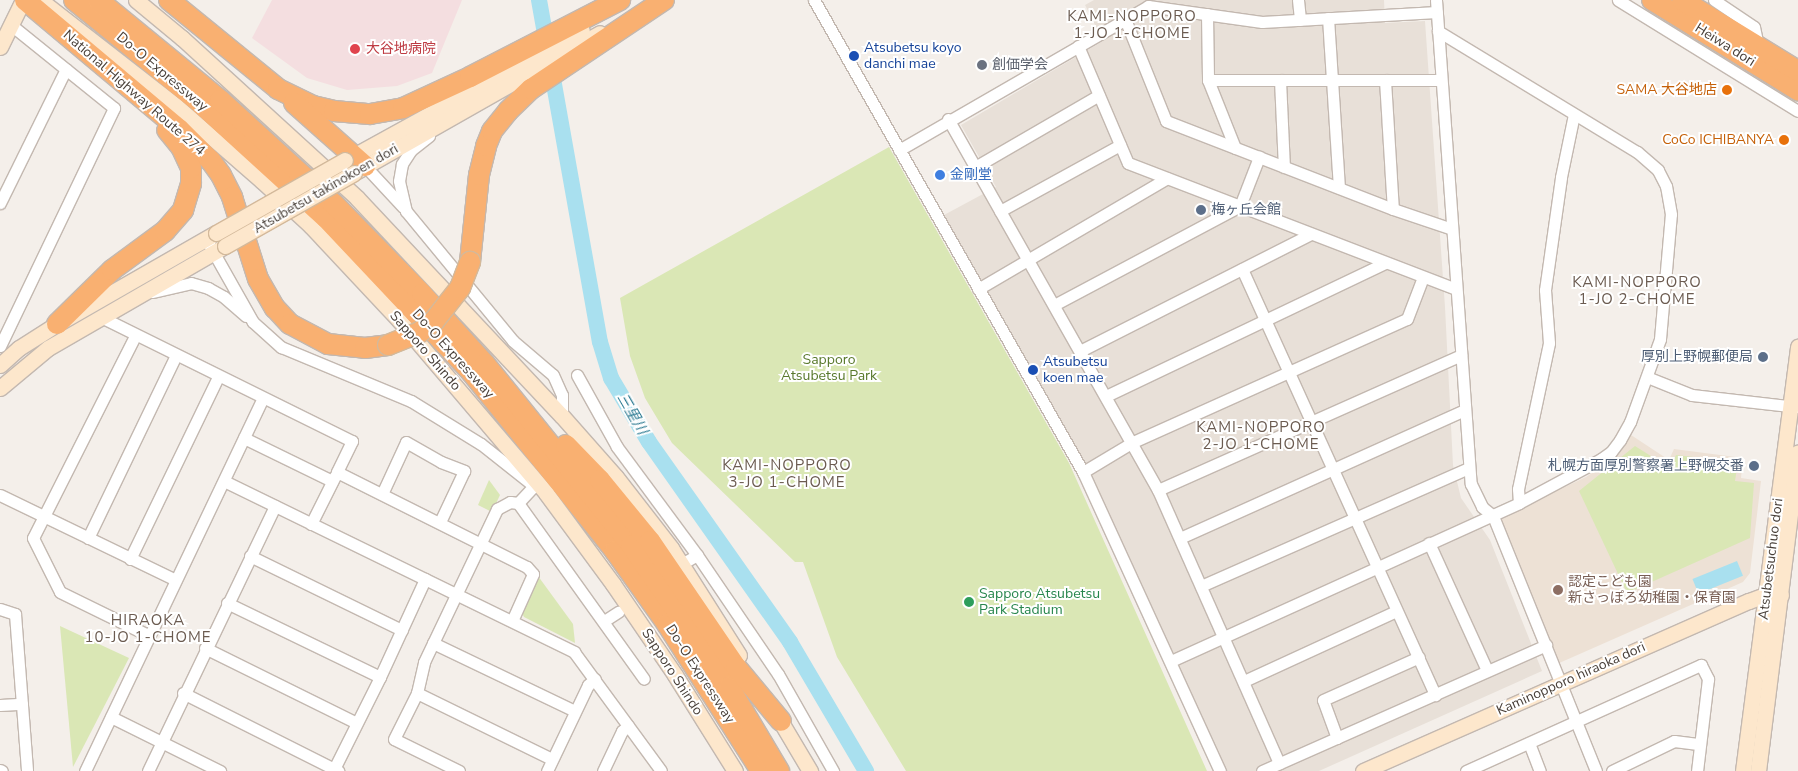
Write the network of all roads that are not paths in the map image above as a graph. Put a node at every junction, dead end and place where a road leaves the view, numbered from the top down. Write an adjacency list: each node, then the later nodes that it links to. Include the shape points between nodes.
1 (40, 0): 102 (street, Sapporo Shindo, via 176,106 311,226 399,320)
2 (74, 0): 177 (highway, Do-O Expressway, via 201,104 326,218 472,373 615,551 667,624)
3 (98, 0): 81 (highway, Do-O Expressway, via 220,100 334,204)
4 (136, 0): 92 (street, via 358,198)
5 (169, 0): 38 (highway, National Highway Route 274)
6 (620, 0): 25 (highway, National Highway Route 274)
7 (630, 0): 25 (street)
8 (658, 0): 25 (street)
9 (664, 0): 25 (highway, National Highway Route 274)
10 (814, 0): 48 (street)
11 (1298, 0): 24 (street)
12 (1436, 0): 20 (street)
13 (1618, 0): 42 (street)
14 (1652, 0): 39 (highway, Heiwa dori)
15 (1682, 0): 28 (highway, Heiwa dori)
16 (1714, 0): 18 (street)
17 (1158, 4): 21 (street); 23 (street)
18 (1727, 4): 28 (street, via 1754,27)
19 (19, 10): 29 (street); 31 (street); 40 (highway, National Highway Route 274)
20 (1437, 12): 22 (street); 26 (street)
21 (1207, 14): 24 (street, via 1262,22); 33 (street)
22 (1328, 18): 24 (street); 35 (street)
23 (1125, 19): 27 (street); 47 (street, via 1166,121)
24 (1300, 20)
25 (596, 29): 30 (highway, National Highway Route 274); 40 (highway, National Highway Route 274, bridge, via 508,110 492,131 476,199 470,262 460,288 434,321 420,332 388,345 365,348 328,344 290,324 275,308 258,279 243,227 221,175 196,145)
26 (1438, 31): 37 (street); 44 (street)
27 (1078, 46): 41 (street); 45 (street)
28 (1758, 46): 32 (highway, Heiwa dori)
29 (0, 47)
30 (522, 64): 38 (highway, National Highway Route 274, via 386,112 354,114 334,111 313,106); 43 (street, Atsubetsu takinokoen dori); 50 (street, Atsubetsu takinokoen dori)
31 (66, 69): 55 (street); 76 (street, via 114,108)
32 (1798, 71)
33 (1208, 80): 34 (street); 47 (street)
34 (1280, 80): 35 (street); 52 (street)
35 (1332, 80): 36 (street); 54 (street)
36 (1385, 80): 37 (street); 57 (street)
37 (1442, 80): 60 (street)
38 (278, 89): 50 (highway)
39 (1798, 90)
40 (138, 94): 74 (highway, via 181,147 191,168 188,196 183,210 165,231 112,270)
41 (1099, 96): 46 (street); 51 (street)
42 (1798, 111)
43 (456, 114): 50 (street, Atsubetsu takinokoen dori); 58 (street, via 412,150 402,164 399,181)
44 (1574, 114): 86 (street, via 1649,161 1666,186 1671,214 1660,339); 107 (street, via 1545,290 1549,343 1518,489)
45 (948, 119): 48 (street); 51 (street)
46 (1120, 145): 53 (street, via 1128,163); 59 (street)
47 (1235, 148): 49 (street)
48 (899, 150): 67 (street)
49 (1260, 158): 52 (street); 56 (street)
50 (354, 164): 58 (street); 62 (street, Atsubetsu takinokoen dori, bridge)
51 (975, 167): 59 (street)
52 (1284, 167): 54 (street)
53 (1167, 178): 56 (street); 63 (street)
54 (1339, 188): 57 (street)
55 (0, 203)
56 (1240, 206): 61 (street); 70 (street)
57 (1393, 209): 60 (street)
58 (406, 210): 92 (street, via 513,341 553,374 562,395)
59 (1000, 211): 63 (street)
60 (1452, 229): 68 (street)
61 (1312, 234): 64 (street); 65 (street)
62 (215, 242): 69 (street, Atsubetsu takinokoen dori); 73 (street); 74 (street, Atsubetsu takinokoen dori)
63 (1028, 260): 67 (street); 70 (street)
64 (1385, 263): 66 (street); 72 (street)
65 (1242, 269): 72 (street); 78 (street)
66 (1423, 278): 68 (street); 83 (street, via 1407,319)
67 (978, 289): 99 (street)
68 (1456, 289): 79 (street)
69 (130, 301): 71 (street, Atsubetsu takinokoen dori); 73 (street, via 178,284 191,283 224,297)
70 (1054, 305): 78 (street)
71 (101, 317): 75 (street); 87 (street, Atsubetsu takinokoen dori, via 48,348)
72 (1265, 320): 83 (street); 88 (street)
73 (253, 322): 102 (street, via 281,347 411,401 482,444)
74 (57, 324): 82 (street, Atsubetsu takinokoen dori, via 19,348)
75 (135, 336): 80 (street); 109 (street)
76 (0, 346)
77 (1798, 347): 90 (street, Atsubetsuchuo dori)
78 (1080, 351): 88 (street)
79 (1461, 355): 91 (street); 93 (street)
80 (176, 356): 85 (street); 114 (street)
81 (485, 364): 155 (highway, via 600,480 650,541 736,666); 178 (highway, Do-O Expressway, via 631,545 729,687)
82 (0, 365)
83 (1288, 371): 93 (street); 95 (street)
84 (578, 374): 118 (street, via 617,447)
85 (218, 377): 89 (street); 120 (street)
86 (1647, 377): 90 (street, via 1692,395); 107 (street, via 1630,422 1611,452)
87 (0, 388)
88 (1106, 396): 95 (street)
89 (263, 398): 94 (street); 100 (street, via 352,441)
90 (1794, 407): 127 (street, Atsubetsuchuo dori)
91 (1465, 410): 97 (street); 98 (street)
92 (562, 416): 155 (street, via 616,477 671,548)
93 (1312, 421): 98 (street); 103 (street)
94 (244, 438): 100 (street); 101 (street)
95 (1133, 442): 99 (street); 103 (street)
96 (1798, 452): 127 (street, Atsubetsuchuo dori)
97 (1469, 468): 110 (street, via 1470,484 1477,499); 111 (street)
98 (1332, 469): 111 (street); 115 (street)
99 (1083, 472): 141 (street)
100 (335, 476): 104 (street); 113 (street)
101 (224, 481): 108 (street); 124 (street)
102 (540, 490): 106 (street); 176 (street, Sapporo Shindo, via 653,642)
103 (1158, 490): 115 (street)
104 (382, 494): 112 (street); 112 (street, via 406,442 464,471)
105 (0, 495): 109 (street)
106 (518, 503): 117 (street, via 510,502 497,508); 133 (street)
107 (1519, 503): 110 (street)
108 (275, 506): 113 (street); 119 (street)
109 (43, 516): 114 (street); 135 (street, via 33,538 60,592)
110 (1493, 516): 116 (street); 138 (street)
111 (1355, 518): 122 (street); 125 (street)
112 (440, 522): 117 (street)
113 (311, 524): 123 (street)
114 (88, 538): 120 (street)
115 (1180, 538): 125 (street)
116 (1429, 543): 122 (street); 142 (street)
117 (480, 544): 126 (street); 132 (street, via 527,567 533,574)
118 (697, 555): 121 (street); 180 (street, via 778,674)
119 (250, 556): 128 (street); 134 (street)
120 (130, 559): 124 (street)
121 (685, 562)
122 (1376, 567): 130 (street); 136 (street)
123 (425, 579): 126 (street); 134 (street)
124 (176, 580): 135 (street)
125 (1201, 586): 136 (street)
126 (456, 594): 132 (street); 137 (street)
127 (1774, 594): 147 (street, Kaminopporo hiraoka dori); 189 (street, Atsubetsuchuo dori); 190 (street, Atsubetsuchuo dori)
128 (227, 603): 139 (street); 143 (street)
129 (0, 609): 152 (street, via 15,614)
130 (1396, 611): 140 (street); 146 (street)
131 (618, 612): 133 (street)
132 (512, 621): 144 (street, via 574,652)
133 (604, 621): 145 (street)
134 (402, 630): 143 (street)
135 (150, 636): 154 (street)
136 (1223, 636): 141 (street); 146 (street)
137 (433, 643): 148 (street, via 424,662); 153 (street)
138 (1546, 645): 142 (street); 147 (street)
139 (205, 648): 149 (street); 157 (street)
140 (1419, 657): 150 (street); 159 (street, via 1323,700)
141 (1171, 661): 181 (street)
142 (1487, 670): 150 (street)
143 (380, 677): 157 (street)
144 (595, 679): 153 (street, via 588,685); 158 (street)
145 (644, 679)
146 (1244, 681): 165 (street)
147 (1561, 683): 156 (street); 183 (street, Kaminopporo hiraoka dori)
148 (417, 693): 163 (street); 164 (street, via 394,739)
149 (183, 694): 160 (street); 166 (street)
150 (1435, 695): 159 (street)
151 (0, 704): 152 (street)
152 (22, 704): 167 (street)
153 (575, 712): 163 (street)
154 (111, 717): 160 (street); 168 (street)
155 (780, 721): 179 (street)
156 (1577, 722): 161 (street); 162 (street, via 1702,665 1708,679); 186 (street)
157 (358, 723): 166 (street)
158 (628, 726): 174 (street); 175 (street)
159 (1337, 738): 165 (street)
160 (161, 742): 169 (street); 170 (street)
161 (1528, 743): 184 (street); 185 (street)
162 (1700, 744): 187 (street, via 1674,741); 188 (street)
163 (552, 759): 173 (street)
164 (436, 760): 171 (street); 172 (street)
165 (1279, 763): 182 (street)
166 (335, 770)
167 (27, 771)
168 (86, 771)
169 (148, 771)
170 (220, 771)
171 (431, 771)
172 (459, 771)
173 (547, 771)
174 (603, 771)
175 (660, 771)
176 (735, 771)
177 (761, 771)
178 (779, 771)
179 (810, 771)
180 (832, 771)
181 (1220, 771)
182 (1262, 771)
183 (1363, 771)
184 (1466, 771)
185 (1540, 771)
186 (1596, 771)
187 (1612, 771)
188 (1697, 771)
189 (1743, 771)
190 (1758, 771)

